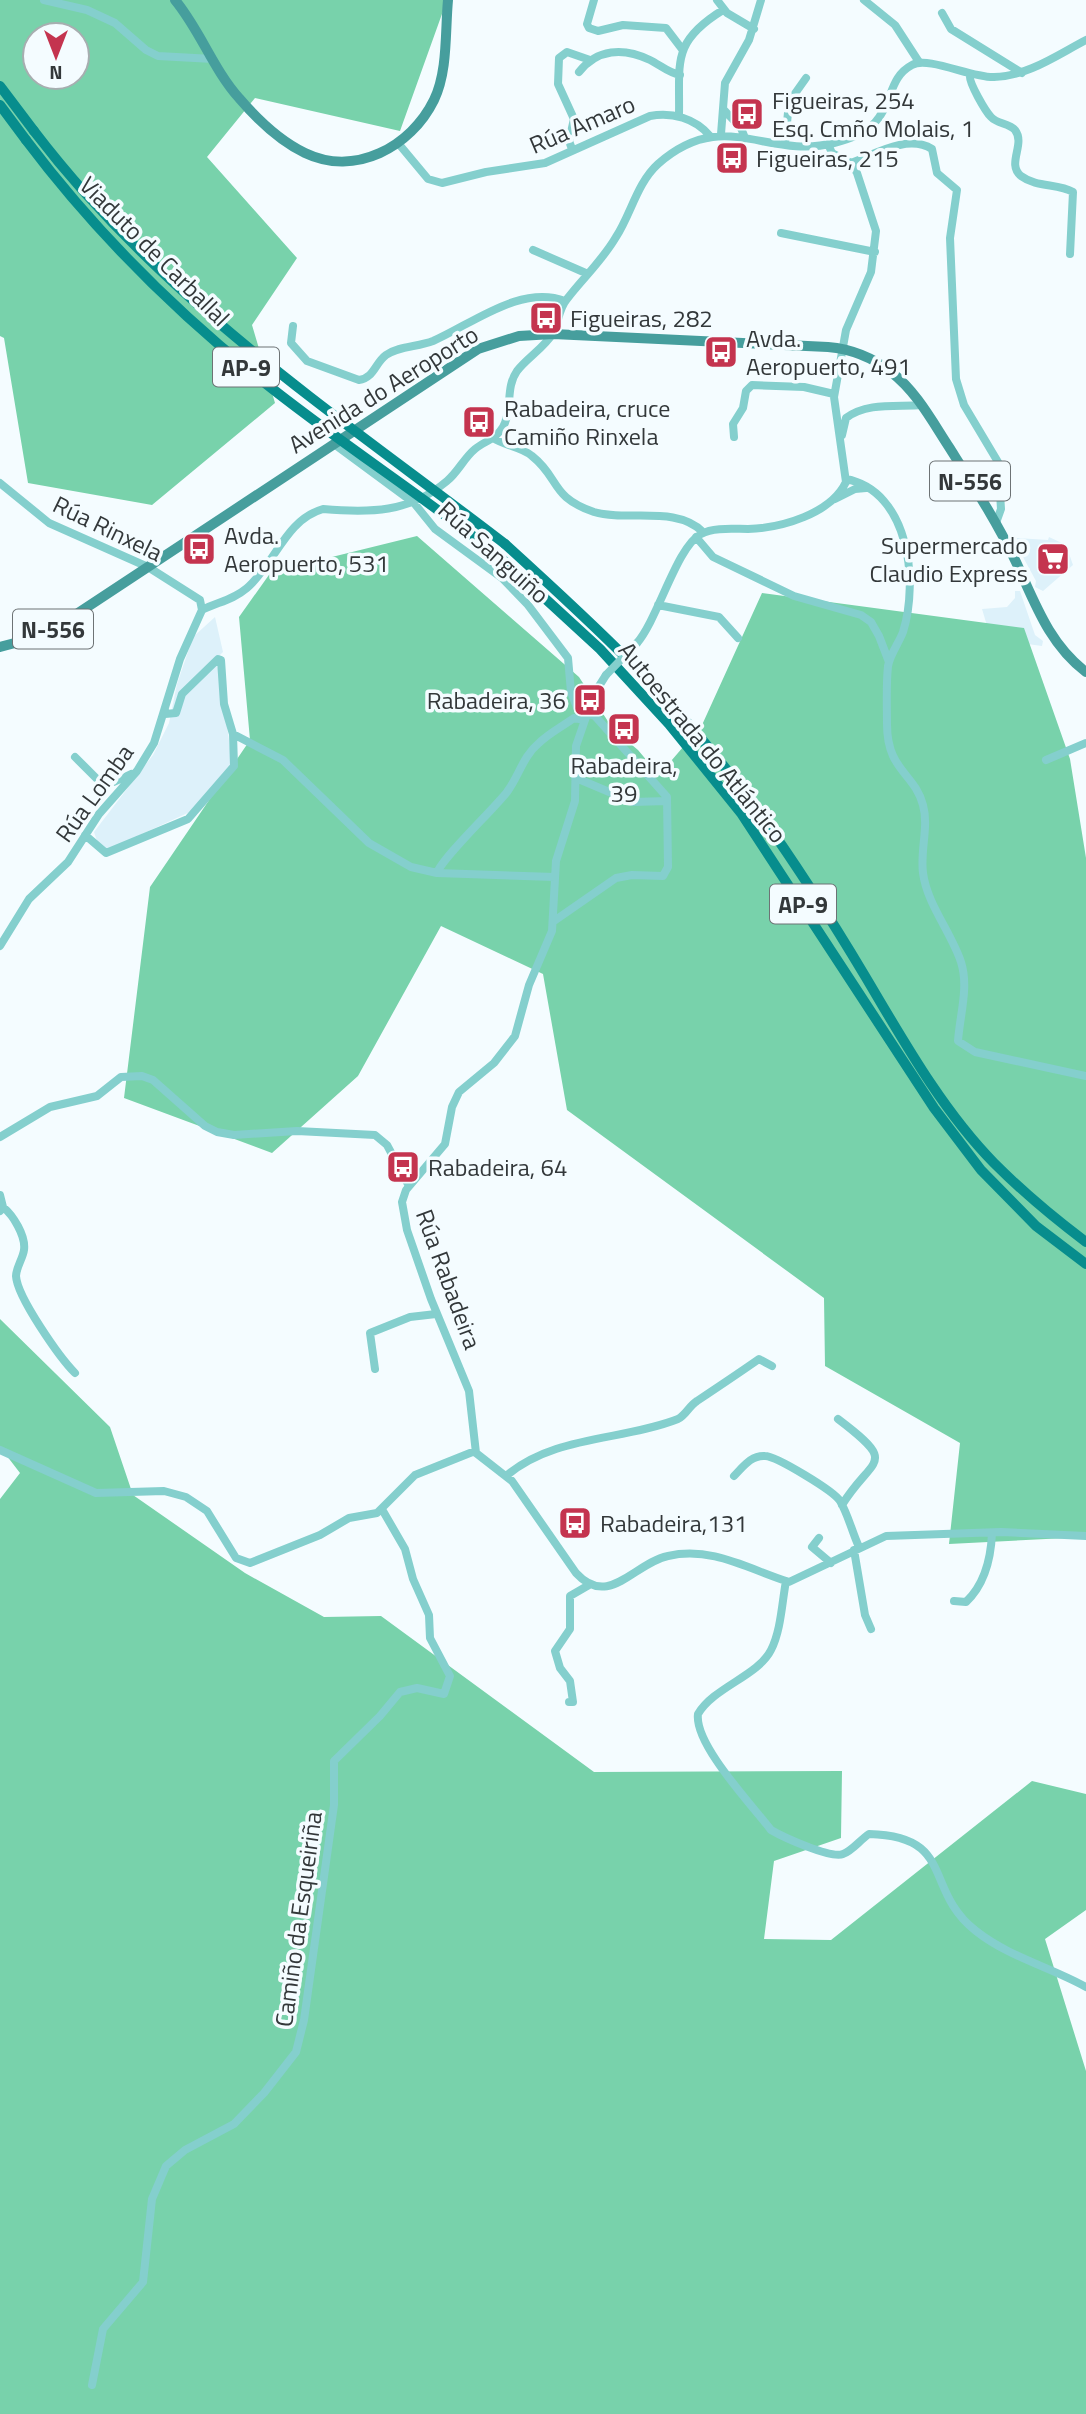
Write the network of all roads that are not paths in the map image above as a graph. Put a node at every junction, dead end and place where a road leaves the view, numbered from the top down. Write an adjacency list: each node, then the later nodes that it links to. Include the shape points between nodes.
1 (44, 0): 13 (street, via 87,10 116,23 158,56)
2 (175, 0): 13 (main road)
3 (448, 0): 28 (main road, via 441,80 423,117)
4 (594, 0): 12 (street, via 589,28 597,31 623,24 667,28)
5 (717, 0): 8 (street)
6 (761, 0): 10 (street)
7 (864, 0): 15 (street, via 895,25)
8 (723, 10): 10 (street); 12 (street, via 701,23)
9 (942, 13): 17 (street, via 951,29)
10 (754, 29): 23 (street, via 728,74)
11 (1086, 40): 17 (street)
12 (682, 49): 18 (street)
13 (213, 59): 28 (main road, via 257,117 306,154 354,161)
14 (590, 60): 16 (street); 18 (street, via 606,53 632,54); 31 (street, via 567,52 559,58 558,85 573,119)
15 (919, 62): 19 (street); 30 (street, via 903,73 878,122 859,135)
16 (579, 72)
17 (1022, 73): 19 (street)
18 (680, 75): 24 (street)
19 (970, 75): 36 (street, via 970,84 991,117 1019,138 1019,174 1073,192)
20 (806, 78): 29 (street, via 789,102)
21 (0, 86): 55 (highway, Viaduto de Carballal / AP-9, bridge, via 61,166 186,297 270,368)
22 (0, 105): 56 (highway, Viaduto de Carballal / AP-9, bridge, via 66,193 202,329 291,403)
23 (723, 110): 25 (street); 27 (street)
24 (679, 117): 26 (street, via 700,125); 31 (street, Rúa Amaro, via 649,116)
25 (721, 134): 26 (street); 27 (street)
26 (710, 136): 37 (street, via 656,166 613,244)
27 (745, 138): 29 (street)
28 (398, 143): 31 (street, Rúa Amaro, via 435,183 532,167)
29 (785, 144): 30 (street)
30 (828, 145): 32 (street, via 832,153)
31 (572, 149)
32 (851, 163): 35 (street, via 874,218); 53 (street, via 903,143 927,145 937,173 957,190 950,238 956,379 964,405 998,462 1000,509)
33 (782, 233): 35 (street)
34 (533, 250): 37 (street)
35 (875, 253): 41 (street)
36 (1070, 254)
37 (589, 274): 38 (street)
38 (565, 301): 39 (street, via 522,299 434,341 388,354 371,374 359,380 307,361 291,343); 40 (street)
39 (293, 326)
40 (553, 334): 41 (main road, Avenida do Aeroporto / N-556); 45 (street, via 514,377 509,415); 47 (main road, Avenida do Aeroporto / N-556, via 519,336 478,349)
41 (842, 348): 42 (street); 43 (main road, Avenida do Aeroporto / N-556, via 890,371)
42 (835, 394): 44 (street, via 804,387 752,385 733,424); 46 (street)
43 (922, 405): 46 (street, via 858,411 846,418); 53 (main road, Avenida do Aeroporto / N-556)
44 (734, 437)
45 (493, 438): 52 (street, via 475,449 448,481); 54 (street, via 530,454 560,493 581,506 613,515 681,520 694,524)
46 (840, 441): 48 (street)
47 (334, 444): 52 (street, Rúa Sanguiño); 57 (main road, Avenida do Aeroporto / N-556)
48 (846, 478): 50 (street); 51 (street)
49 (0, 483): 57 (street, Rúa Rinxela, via 49,523)
50 (866, 488): 51 (street); 62 (street, via 893,511 906,548 908,599 903,631)
51 (832, 500): 54 (street, via 809,514 773,525)
52 (414, 503): 59 (street, via 378,512 314,511 276,548 248,588 226,603); 65 (street, Rúa Sanguiño, via 444,536 502,578 552,633 568,658 573,702)
53 (996, 523): 63 (main road, Avenida do Aeroporto / N-556, via 1046,629)
54 (699, 534): 58 (street, Rúa Rabadeira, via 688,545); 62 (street, via 713,556 783,591 861,615 871,622)
55 (505, 544): 83 (highway, Autoestrada do Atlántico / AP-9, via 607,636 680,714 748,798 808,884 946,1102 993,1161)
56 (500, 557): 84 (highway, Autoestrada do Atlántico / AP-9, via 600,649 668,724 741,813 934,1108 981,1170 1036,1226)
57 (148, 567): 59 (street, Rúa Rinxela, via 200,600); 61 (main road, Avenida do Aeroporto / N-556, via 60,625)
58 (658, 605): 60 (street, via 719,617); 65 (street, Rúa Rabadeira, bridge, via 649,629 606,675)
59 (202, 607): 64 (street, Rúa Lomba, via 180,659)
60 (738, 638)
61 (0, 647)
62 (889, 662): 78 (street, via 887,741 893,759 922,802 926,820 921,846 923,876 961,962 965,985 958,1041 975,1052)
63 (1086, 673)
64 (165, 715): 66 (street, via 176,713 182,694 218,659); 70 (street, Rúa Lomba)
65 (586, 716): 71 (street, Rúa Rabadeira, via 576,746); 72 (street, Rúa Sanguiño, via 595,716); 74 (street, via 575,718 540,742 523,761 509,790 441,863)
66 (233, 734): 73 (street, via 234,766 188,819 106,853); 74 (street, via 283,760 369,843 411,867)
67 (1086, 743): 69 (street)
68 (75, 757): 70 (street, via 107,783)
69 (1046, 760)
70 (137, 771): 73 (street, Rúa Lomba)
71 (576, 778): 72 (street, via 634,802); 75 (street, Rúa Rabadeira, via 574,807 559,847)
72 (667, 801): 76 (street, via 668,867 663,876 615,878)
73 (85, 835): 77 (street, Rúa Lomba, via 68,862 29,899)
74 (437, 873): 75 (street)
75 (555, 877): 76 (street, Rúa Rabadeira)
76 (554, 921): 80 (street, Rúa Rabadeira, via 515,1036 500,1057 459,1092 445,1144)
77 (0, 946)
78 (1086, 1076)
79 (0, 1137): 80 (street, via 50,1107 97,1096 121,1077 142,1076 217,1132 234,1136 297,1131 375,1135 391,1152)
80 (409, 1186): 85 (street, Rúa Rabadeira, via 403,1195 402,1215)
81 (0, 1195): 82 (street)
82 (1, 1209): 88 (street, via 11,1213 23,1241 16,1276 37,1321)
83 (1086, 1242)
84 (1086, 1264)
85 (436, 1314): 87 (street, via 410,1317 370,1333); 91 (street, Rúa Rabadeira, via 469,1391)
86 (772, 1366): 92 (street, via 759,1359 679,1418 641,1431 577,1442 522,1464)
87 (374, 1369)
88 (75, 1373)
89 (838, 1419): 94 (street, via 872,1447 875,1457 867,1477)
90 (0, 1450): 95 (street, via 96,1493 164,1491 186,1497 207,1511 236,1558 244,1562 264,1559 349,1518)
91 (475, 1451): 92 (street); 95 (street, via 415,1475)
92 (506, 1476): 102 (street, via 519,1488 576,1573)
93 (734, 1476): 94 (street, via 757,1457 769,1456 836,1495)
94 (842, 1505): 99 (street)
95 (383, 1511): 107 (street, Camiño da Esqueiriña, via 405,1549 429,1615 430,1639 450,1676 448,1689 444,1694 417,1688 400,1692 334,1761 334,1805 296,2052 234,2123 166,2166 152,2199 143,2282 103,2329)
96 (992, 1533): 97 (street); 99 (street, via 886,1536); 103 (street, via 984,1574 966,1602)
97 (1086, 1536)
98 (819, 1538): 100 (street, via 812,1547)
99 (857, 1548): 100 (street); 104 (street, via 865,1615)
100 (831, 1563): 101 (street, via 796,1581)
101 (786, 1581): 102 (street, via 732,1559 679,1555 660,1558 612,1585); 106 (street, via 772,1649 698,1714 698,1729 720,1764 771,1830 781,1836 831,1856 848,1852 869,1834 913,1842 930,1854 957,1912 975,1931 1008,1952)
102 (591, 1586): 105 (street, via 570,1596 570,1629 555,1651 570,1681 573,1702)
103 (954, 1601)
104 (871, 1629)
105 (569, 1702)
106 (1086, 1987)
107 (92, 2385)

